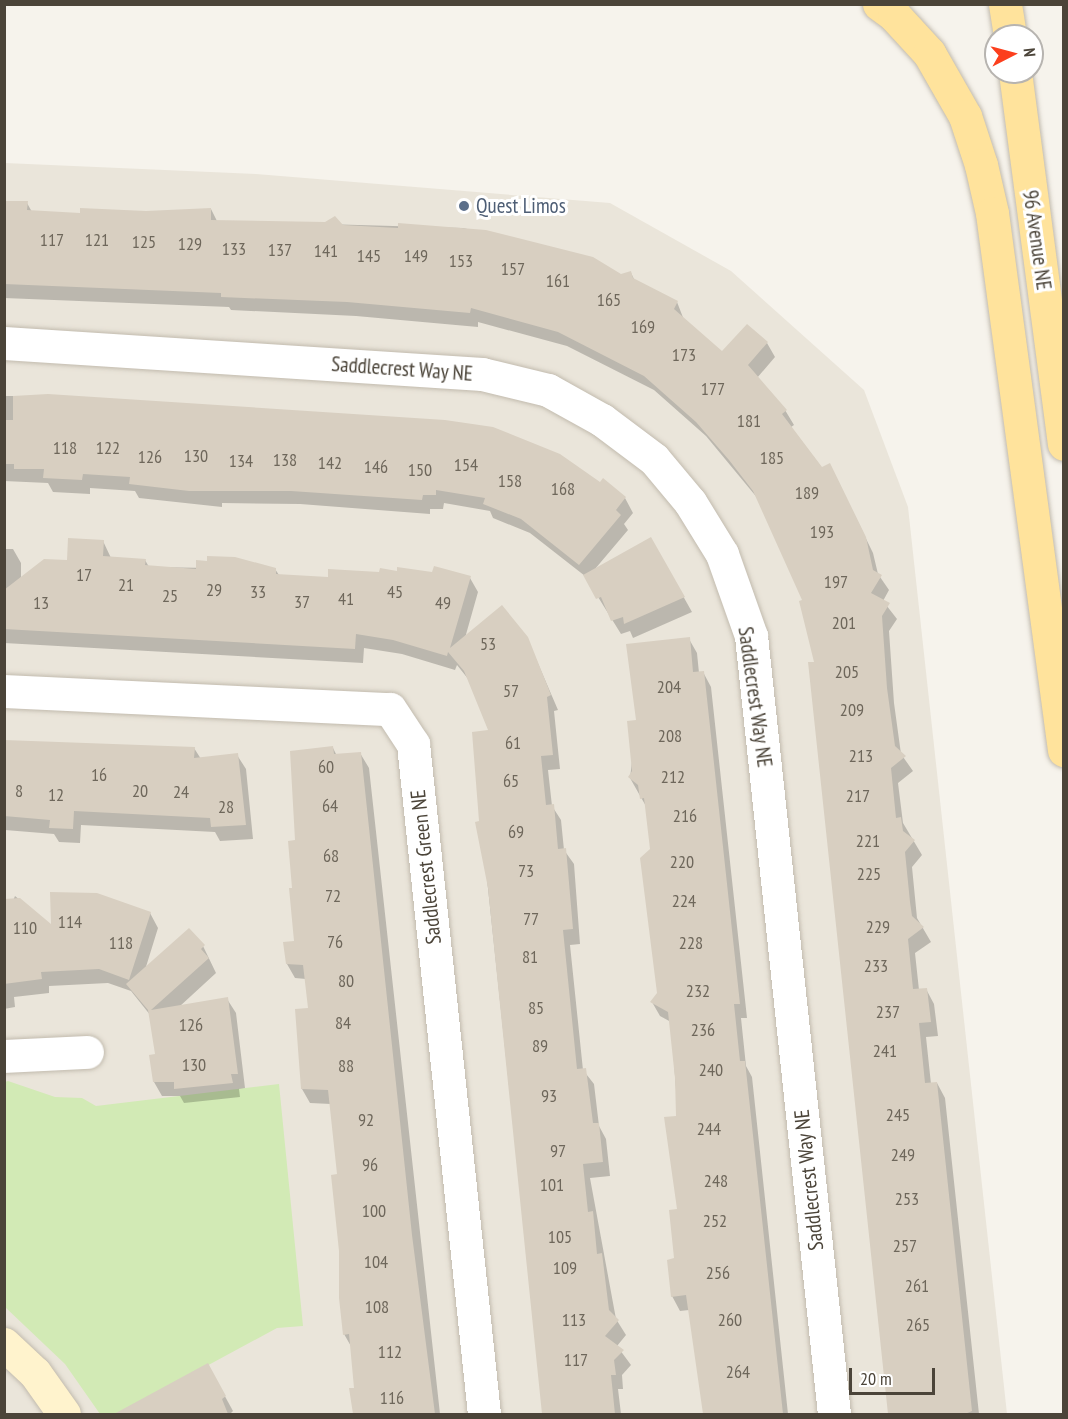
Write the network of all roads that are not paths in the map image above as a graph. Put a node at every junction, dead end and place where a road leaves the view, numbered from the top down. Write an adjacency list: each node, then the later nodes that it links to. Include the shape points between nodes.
1 (879, 4): 8 (main road, via 929,53 965,116 981,165 992,213)
2 (1005, 4): 3 (main road)
3 (1008, 24)
4 (1016, 84): 6 (main road, 96 Avenue NE)
5 (4, 343): 14 (street, Saddlecrest Way NE, via 482,374 548,390 602,420 654,459 690,502 722,554 751,636)
6 (1064, 444)
7 (4, 691): 13 (street, Saddlecrest Green NE, via 390,709 413,744)
8 (1064, 750)
9 (87, 1052): 10 (street)
10 (4, 1056)
11 (4, 1344): 12 (street, via 35,1373)
12 (64, 1414)
13 (484, 1414)
14 (834, 1414)

